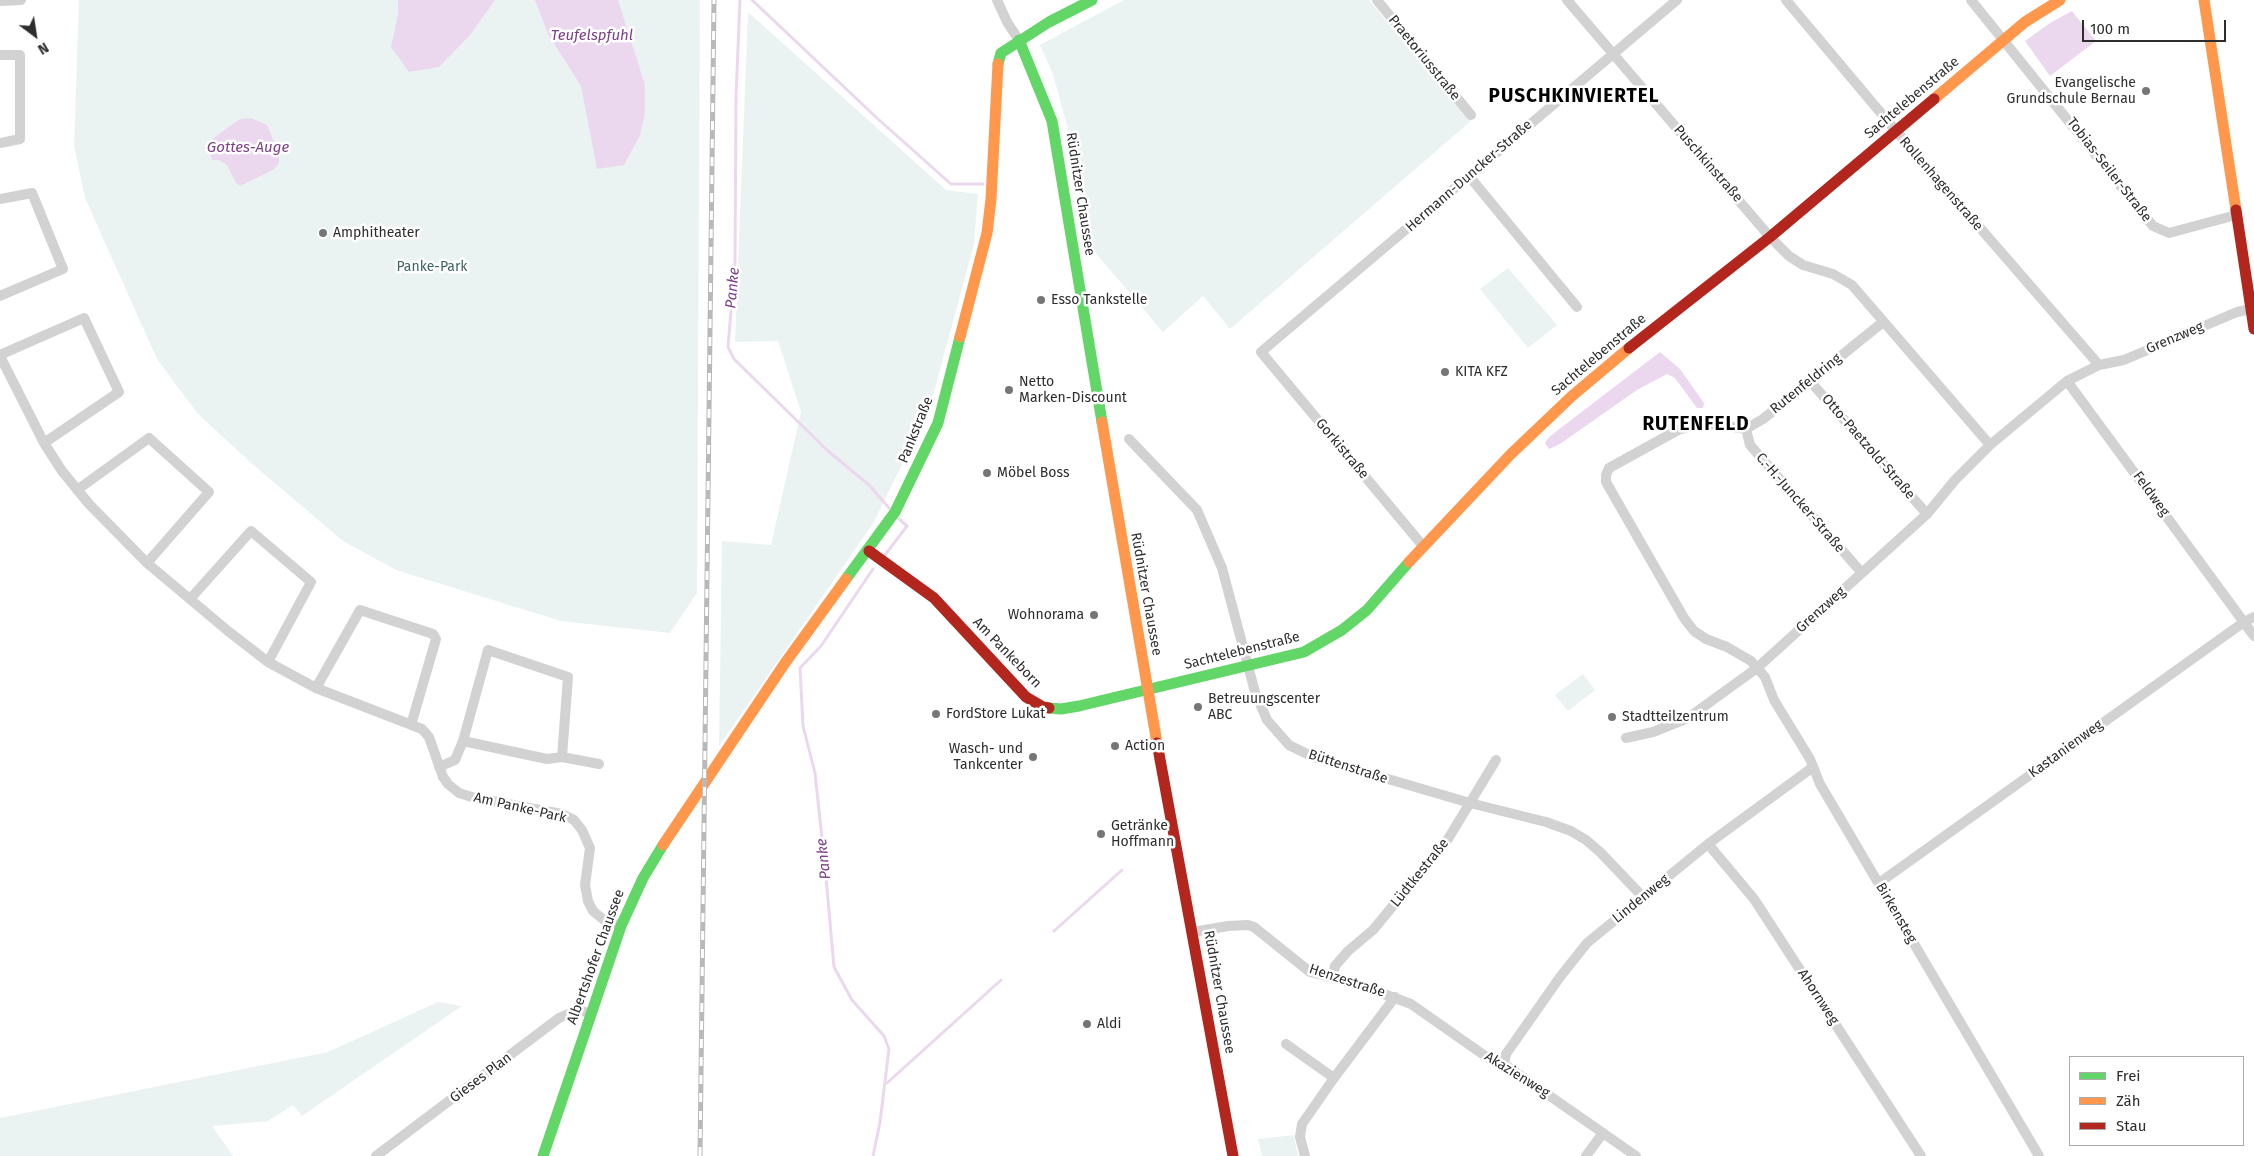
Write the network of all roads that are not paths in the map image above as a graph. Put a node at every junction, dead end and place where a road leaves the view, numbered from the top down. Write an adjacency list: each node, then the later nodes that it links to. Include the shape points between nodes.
1 (0, 0): 2 (street)
2 (21, 0)
3 (997, 0): 13 (street)
4 (1092, 0): 13 (street, Pankstraße)
5 (1377, 0): 16 (street, Praetoriusstraße)
6 (1567, 0): 14 (street, Puschkinstraße)
7 (1677, 0): 14 (street, Hermann-Duncker-Straße)
8 (1786, 0): 17 (street, Rollenhagenstraße)
9 (1971, 0): 12 (street, Tobias-Seiler-Straße)
10 (2060, 0): 12 (street, Sachtelebenstraße)
11 (2204, 0): 21 (street)
12 (2005, 39): 17 (street, Sachtelebenstraße); 21 (street, Tobias-Seiler-Straße, via 2153,226 2168,233)
13 (1019, 40): 40 (street, Pankstraße, via 1001,53 997,66 987,233 946,396 927,448 895,512); 50 (street, Rüdnitzer Chaussee, via 1052,121)
14 (1614, 53): 19 (street, Hermann-Duncker-Straße); 22 (street, Puschkinstraße)
15 (0, 55): 18 (street, via 20,55 20,139)
16 (1472, 115)
17 (1896, 131): 22 (street, Sachtelebenstraße); 30 (street, Rollenhagenstraße)
18 (0, 143)
19 (1469, 176): 25 (street); 28 (street, Hermann-Duncker-Straße)
20 (0, 199): 23 (street, via 32,192 63,269)
21 (2236, 215): 24 (street)
22 (1770, 237): 26 (street, via 1788,256 1803,265 1833,274 1852,286); 39 (street, Sachtelebenstraße, via 1655,327 1553,413)
23 (0, 296)
24 (2252, 304): 27 (street); 30 (street, Grenzweg, via 2124,360)
25 (1577, 307)
26 (1883, 322): 31 (street, Rutenfeldring); 36 (street)
27 (2254, 329)
28 (1261, 352): 39 (street, Gorkistraße)
29 (0, 355): 35 (street, Am Panke-Park); 35 (street, Am Panke-Park, via 84,318 118,392)
30 (2099, 365): 32 (street)
31 (1809, 380): 33 (street, Rutenfeldring, via 1763,419); 38 (street, Otto-Paetzold-Straße)
32 (2067, 381): 36 (street, Grenzweg); 44 (street, Feldweg)
33 (1746, 429): 42 (street, C.-H.-Juncker-Straße, via 1750,445); 48 (street, via 1713,424 1678,430 1609,468 1606,482 1684,618 1706,639 1740,653)
34 (1129, 439): 47 (street, Büttenstraße, via 1197,510 1222,568)
35 (44, 444): 37 (street, Am Panke-Park)
36 (1990, 445): 38 (street, Grenzweg)
37 (76, 490): 41 (street, Am Panke-Park); 41 (street, via 149,438 209,492)
38 (1927, 514): 42 (street, Grenzweg)
39 (1423, 546): 47 (street, Sachtelebenstraße, via 1384,593 1342,630 1304,652)
40 (868, 551): 50 (street, Am Pankeborn, via 934,598 1026,697 1043,707 1061,709); 59 (street, Pankstraße, via 785,663)
41 (147, 563): 43 (street, Am Panke-Park)
42 (1862, 573): 48 (street, Grenzweg)
43 (190, 600): 46 (street, Am Panke-Park); 46 (street, via 251,531 311,582)
44 (2249, 620): 45 (street, Feldweg); 62 (street, Kastanienweg)
45 (2254, 636)
46 (268, 662): 49 (street, Am Panke-Park)
47 (1247, 666): 50 (street, Sachtelebenstraße); 60 (street, Büttenstraße, via 1268,720 1288,745 1313,757)
48 (1757, 668): 52 (street, Grenzweg, via 1688,718 1653,732); 57 (street, Birkensteg, via 1765,677 1774,700)
49 (316, 688): 51 (street, Am Panke-Park); 51 (street, via 360,610 433,634 436,639)
50 (1147, 690): 65 (street, Rüdnitzer Chaussee)
51 (411, 725): 58 (street, Am Panke-Park, via 422,729 429,737)
52 (1626, 738)
53 (463, 741): 54 (street, via 547,759); 54 (street, via 488,650 568,676); 58 (street, via 455,760)
54 (562, 756): 56 (street)
55 (1496, 760): 60 (street, Lüdtkestraße)
56 (599, 764)
57 (1813, 767): 61 (street, Lindenweg); 62 (street, Birkensteg)
58 (439, 768): 64 (street, Am Panke-Park, via 448,784 459,793 562,814 574,820 590,848 585,885 588,901 593,911 604,920)
59 (704, 781): 64 (street, Albertshofer Chaussee, via 643,878)
60 (1470, 803): 63 (street, Büttenstraße, via 1571,831 1586,840); 66 (street, Lüdtkestraße, via 1448,839 1421,873 1373,930 1335,966)
61 (1708, 844): 63 (street, Lindenweg); 79 (street, Ahornweg, via 1754,899)
62 (1879, 884): 80 (street, Birkensteg)
63 (1643, 897): 70 (street, Lindenweg, via 1588,943 1506,1054)
64 (621, 926): 68 (street, Albertshofer Chaussee)
65 (1193, 932): 66 (street, Henzestraße, via 1248,925 1310,972); 75 (street, Rüdnitzer Chaussee)
66 (1333, 977): 67 (street, Henzestraße)
67 (1395, 997): 70 (street, Akazienweg, via 1491,1060); 71 (street)
68 (590, 1013): 73 (street, Gieses Plan, via 577,1010 559,1018); 74 (street, Albertshofer Chaussee)
69 (1286, 1044): 71 (street)
70 (1504, 1064): 72 (street, Akazienweg)
71 (1334, 1078): 76 (street, via 1302,1124 1300,1137)
72 (1603, 1133): 77 (street); 78 (street, Akazienweg)
73 (376, 1156)
74 (543, 1156)
75 (1233, 1156)
76 (1305, 1156)
77 (1586, 1156)
78 (1636, 1156)
79 (1921, 1156)
80 (2039, 1156)

